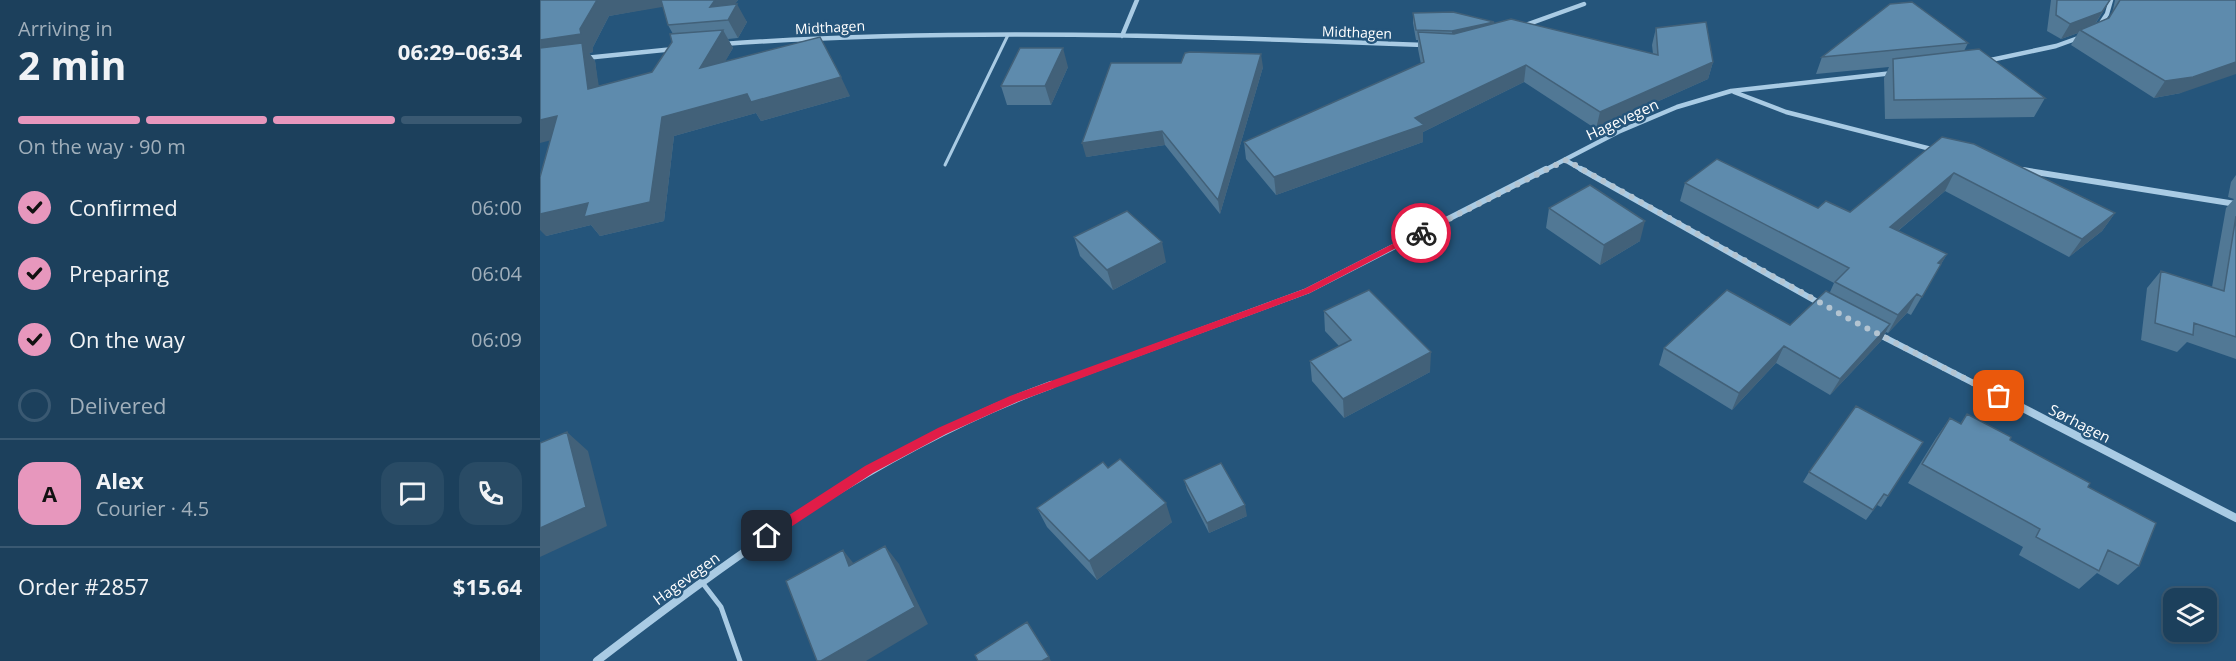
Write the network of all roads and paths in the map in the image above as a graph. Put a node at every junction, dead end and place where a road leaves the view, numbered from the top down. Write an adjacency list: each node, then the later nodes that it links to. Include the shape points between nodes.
1 (1137, 0): 8 (street)
2 (2111, 0): 5 (street)
3 (1584, 4): 4 (street)
4 (1518, 28)
5 (2096, 31)
6 (1008, 35): 8 (street, Midthagen); 9 (street, Midthagen, via 847,36); 18 (lane)
7 (2086, 35): 13 (street, via 2056,46)
8 (1122, 36): 10 (street, Midthagen)
9 (712, 45)
10 (1429, 45)
11 (677, 48): 12 (street)
12 (573, 59)
13 (1976, 62)
14 (1902, 72): 15 (street, Hagevegen)
15 (1731, 91): 16 (street, via 1786,112); 17 (street, Hagevegen, via 1677,107)
16 (1940, 151)
17 (1566, 160): 21 (street); 24 (street, Hagevegen, via 1307,291 1013,399 942,431 869,470)
18 (945, 165)
19 (2014, 168): 20 (street)
20 (2236, 204)
21 (1830, 309)
22 (1872, 331): 23 (street, Sørhagen)
23 (2236, 518)
24 (701, 581): 25 (street, Hagevegen); 26 (lane, via 721,607)
25 (597, 661)
26 (740, 661)

